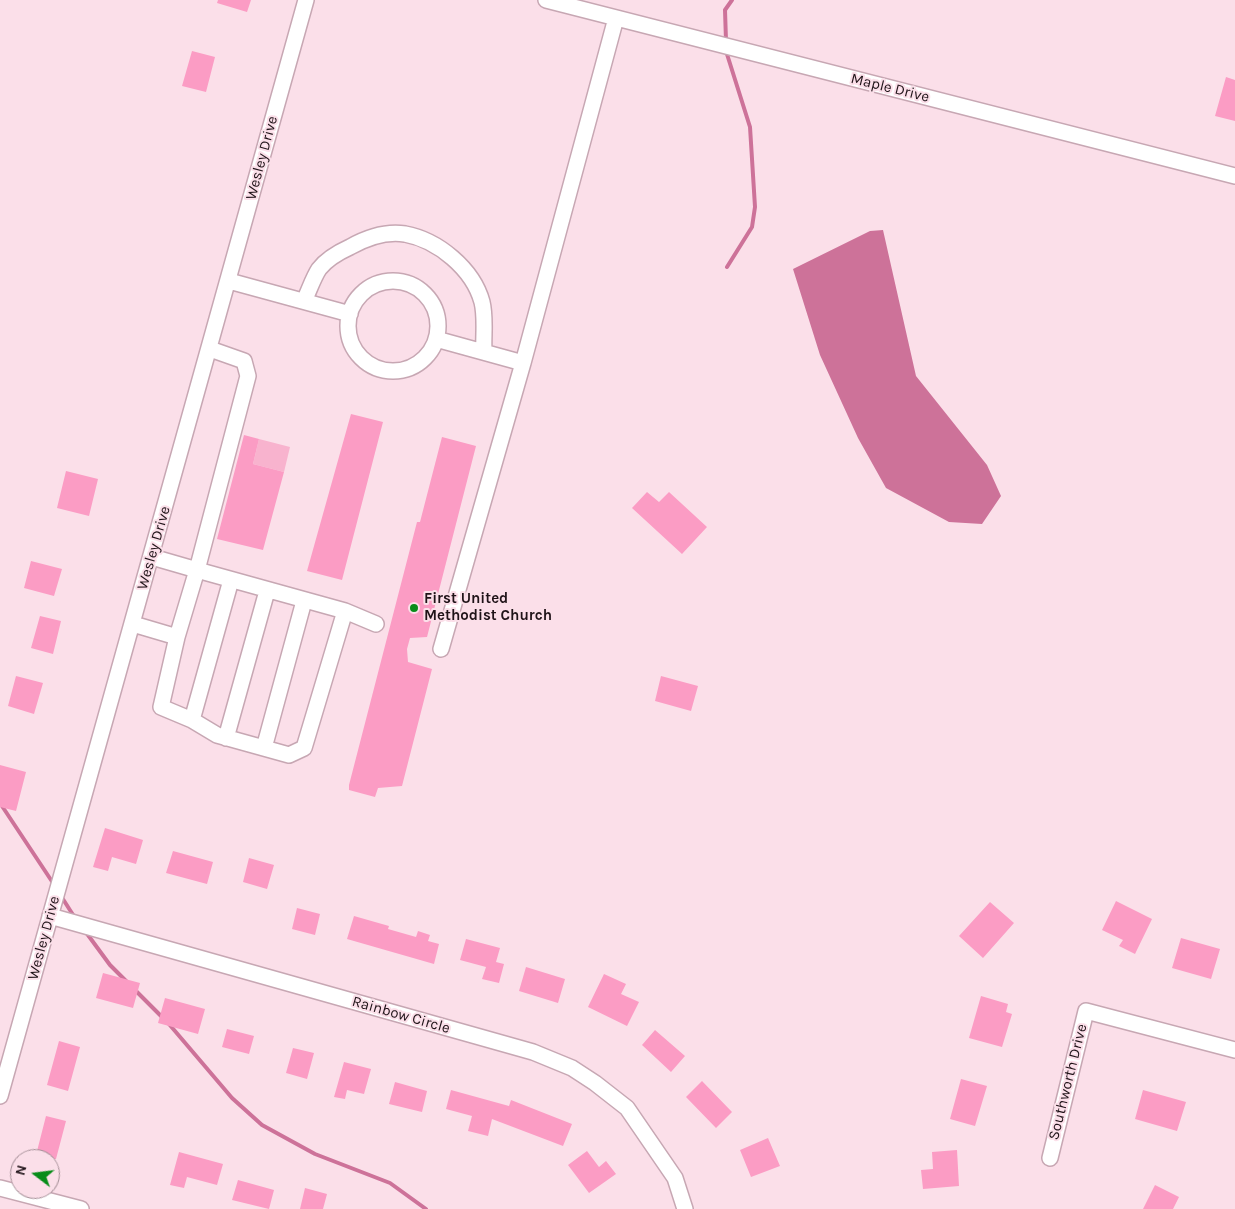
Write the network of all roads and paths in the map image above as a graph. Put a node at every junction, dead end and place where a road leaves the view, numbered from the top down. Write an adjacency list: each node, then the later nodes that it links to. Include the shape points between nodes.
1 (306, 0): 5 (street, Wesley Drive)
2 (546, 0): 3 (street, Maple Drive)
3 (616, 18): 4 (street, Maple Drive); 11 (street)
4 (1235, 176)
5 (229, 281): 6 (street); 9 (street, Wesley Drive)
6 (304, 301): 7 (street); 10 (street, via 319,269 337,254 382,234 404,234 428,242 449,255 467,274 482,302)
7 (350, 314): 8 (street, via 348,330 352,345 373,367 388,371 404,370 418,364); 8 (street, via 365,290 392,281 406,282 424,294 436,311)
8 (436, 339): 10 (street)
9 (210, 349): 12 (street, Wesley Drive); 13 (street, via 244,360 248,376)
10 (484, 352): 11 (street)
11 (523, 363): 21 (street)
12 (152, 557): 13 (street); 18 (street, Wesley Drive)
13 (197, 570): 14 (street); 20 (street)
14 (231, 580): 15 (street); 22 (street)
15 (267, 591): 16 (street); 23 (street)
16 (304, 601): 17 (street); 24 (street)
17 (345, 611): 19 (street); 24 (street, via 304,748 289,755)
18 (133, 624): 20 (street); 25 (street, Wesley Drive)
19 (376, 624)
20 (177, 637): 22 (street, via 161,707)
21 (441, 649)
22 (192, 720): 23 (street)
23 (226, 738): 24 (street)
24 (264, 748)
25 (50, 916): 27 (street, Wesley Drive); 31 (street, Rainbow Circle, via 532,1052 572,1068 627,1108 675,1178)
26 (1235, 1050): 28 (street, Southworth Drive, via 1086,1011)
27 (0, 1096)
28 (1050, 1158)
29 (0, 1188): 30 (street)
30 (81, 1209)
31 (684, 1209)

